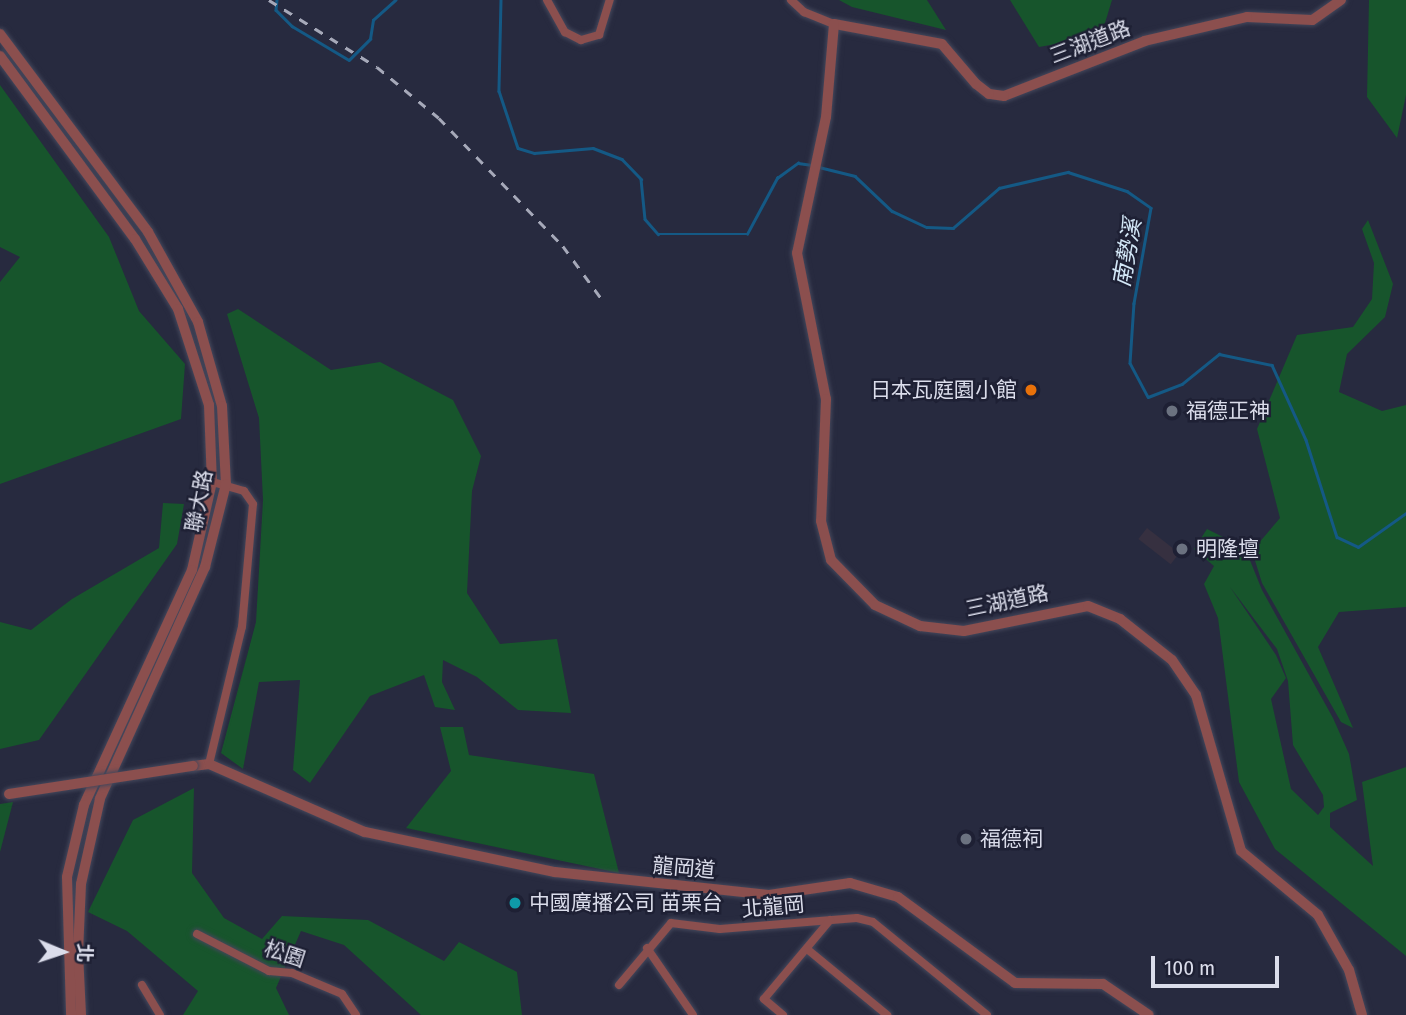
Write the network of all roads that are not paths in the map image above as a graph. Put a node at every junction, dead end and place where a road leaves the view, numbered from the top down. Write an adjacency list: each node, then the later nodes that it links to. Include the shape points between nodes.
1 (547, 0): 2 (street, via 565,32 581,40 598,35)
2 (610, 0)
3 (791, 0): 5 (street, via 804,12)
4 (1341, 0): 5 (street, 三湖道路, via 1312,20 1247,17 1145,41 1004,96 989,94 976,84 942,44)
5 (834, 24): 28 (street, 三湖道路, via 818,153 797,253 824,394 824,545 851,584 874,605 940,631 980,629 1088,606 1120,619 1172,660 1196,695 1241,851 1318,915 1349,970)
6 (0, 34): 8 (street, 聯大路)
7 (0, 56): 9 (street, 聯大路)
8 (148, 232): 9 (street); 11 (street, 聯大路, via 198,322 212,363 223,426)
9 (135, 239): 10 (street, 聯大路, via 178,309 199,363 210,427)
10 (212, 482): 11 (street); 20 (street, 聯大路, via 192,570 85,805 67,877)
11 (226, 484): 12 (street, via 244,491 253,504 242,627); 20 (street, 聯大路, via 205,567 187,612 100,799 81,884)
12 (209, 764): 13 (street, bridge); 27 (street, 龍岡道, via 365,832 555,872 769,895 850,883 898,897 1015,982 1103,984)
13 (4, 794)
14 (830, 920): 16 (street, 北龍岡, via 720,929 671,922); 17 (street, 北龍岡); 26 (street, 北龍岡, via 873,922)
15 (197, 934): 22 (street, 松園, via 269,971 292,973 342,994)
16 (647, 948): 19 (street, 北龍岡); 23 (street)
17 (807, 950): 24 (street, 北龍岡, via 764,999); 25 (street)
18 (142, 985): 21 (street)
19 (619, 985)
20 (76, 1010)
21 (160, 1015)
22 (356, 1015)
23 (692, 1015)
24 (782, 1015)
25 (887, 1015)
26 (987, 1015)
27 (1149, 1015)
28 (1362, 1015)

